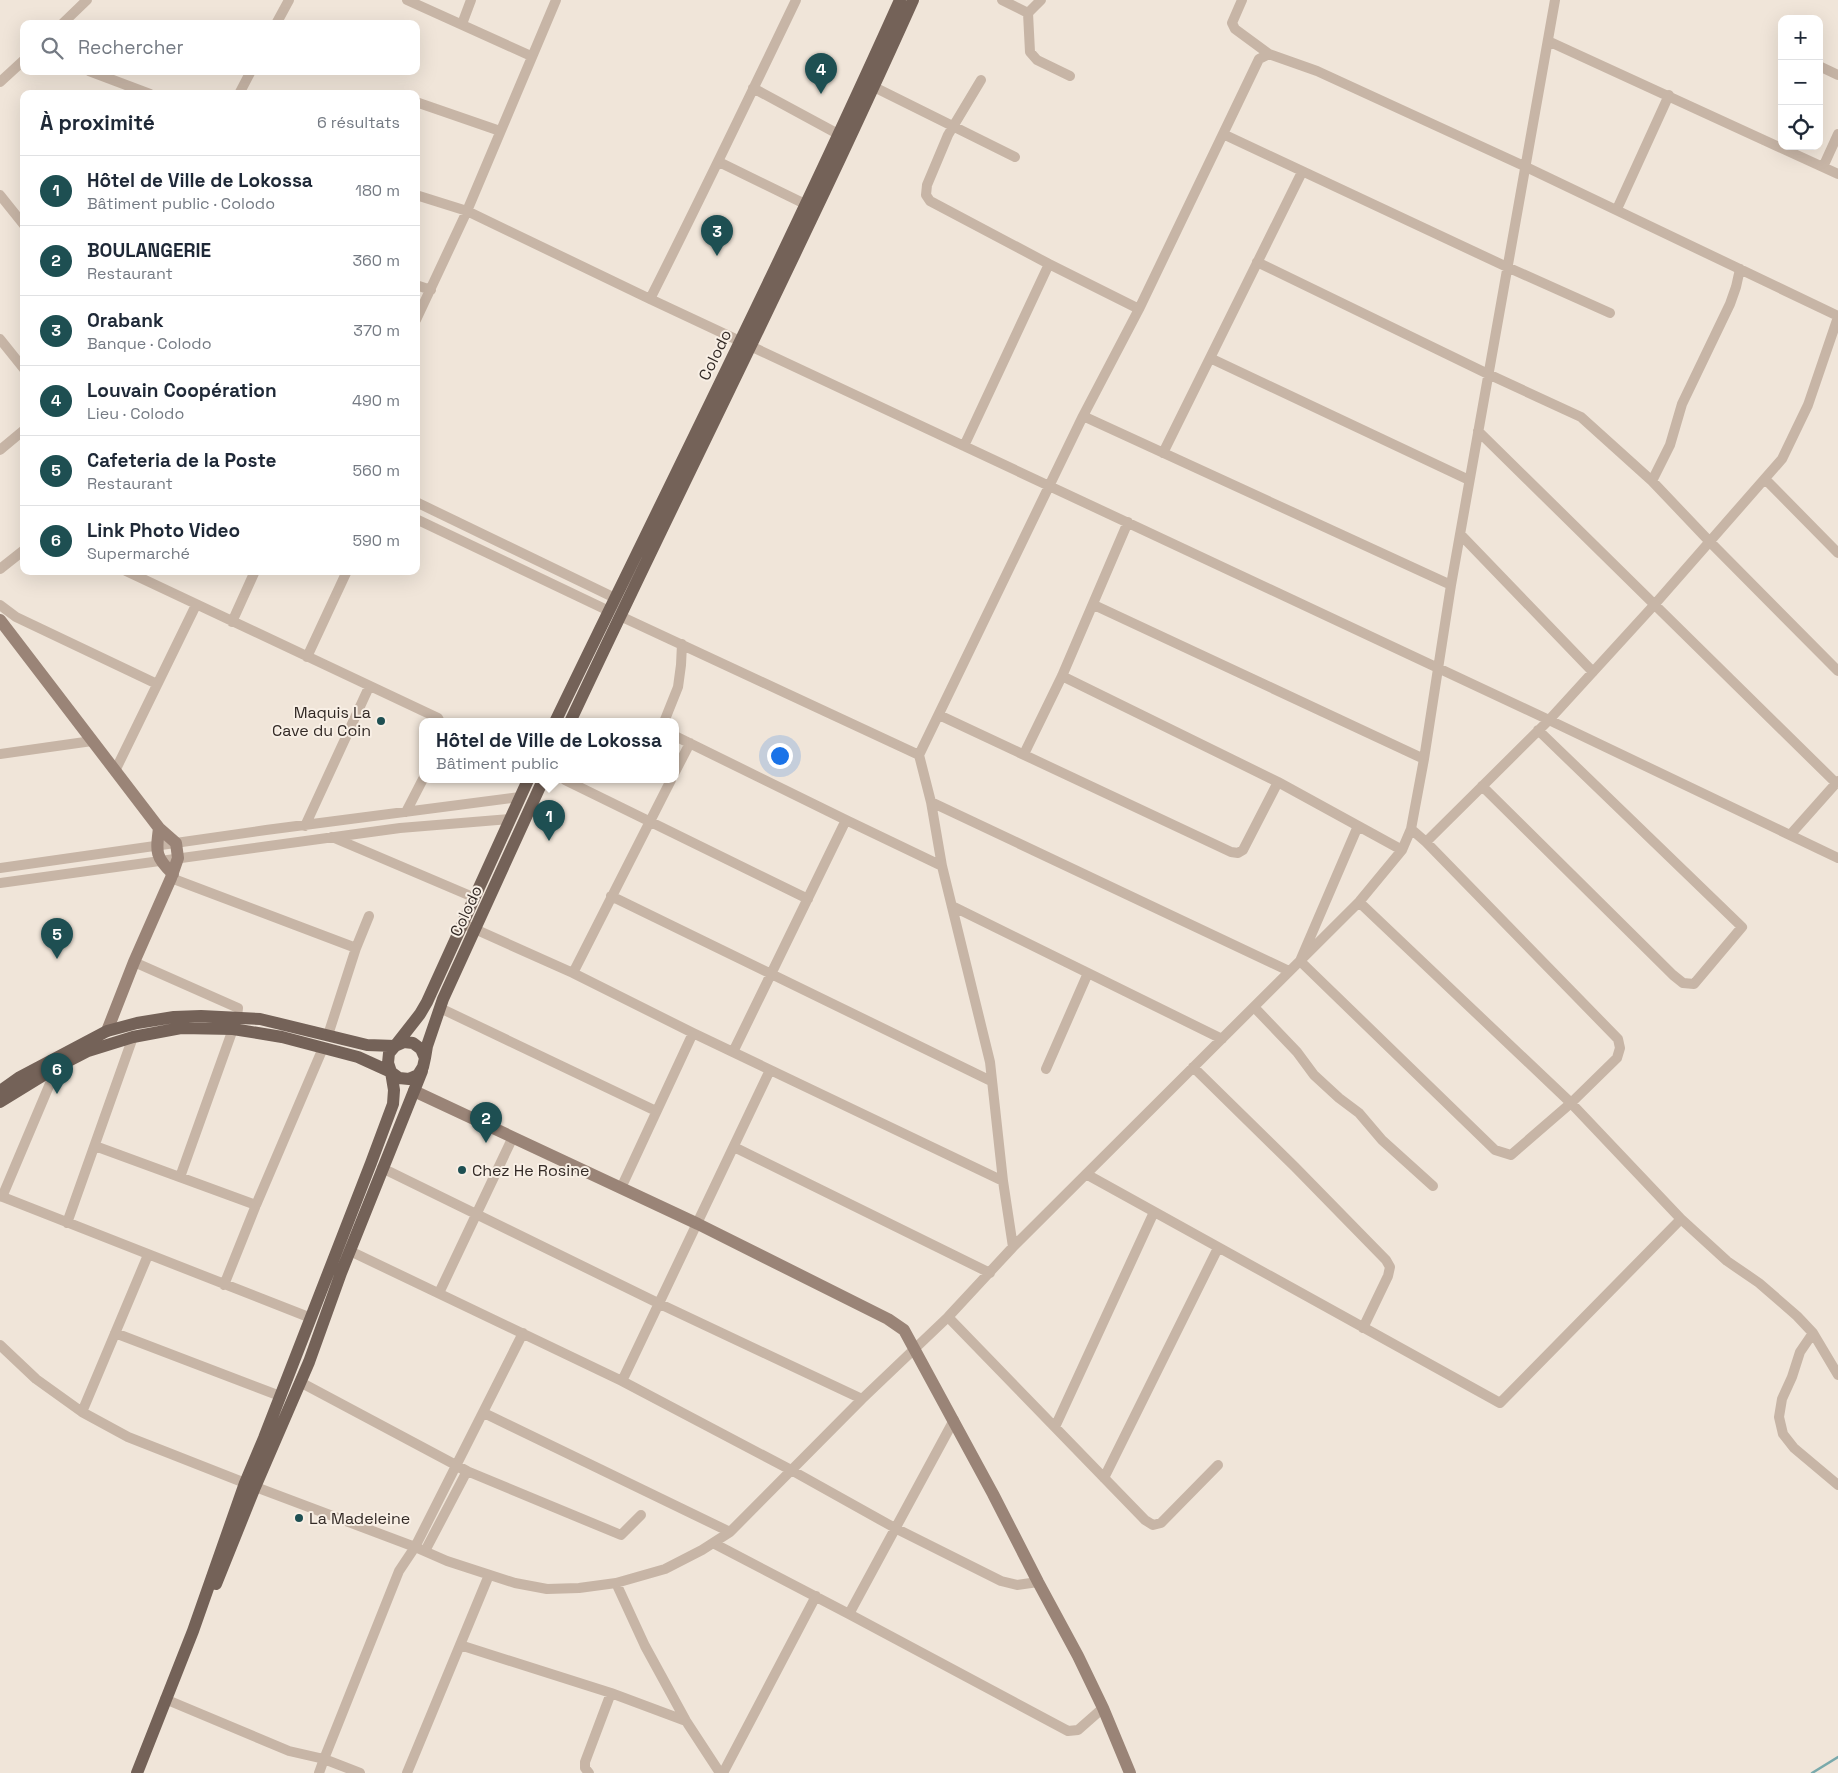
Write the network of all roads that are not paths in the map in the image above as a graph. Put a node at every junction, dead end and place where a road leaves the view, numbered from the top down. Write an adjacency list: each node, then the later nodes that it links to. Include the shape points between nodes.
1 (87, 0): 14 (street)
2 (289, 0): 15 (street)
3 (407, 0): 16 (street)
4 (471, 0): 16 (street)
5 (556, 0): 19 (street)
6 (796, 0): 29 (street)
7 (900, 0): 36 (main road, Colodo)
8 (913, 0): 28 (main road, Colodo)
9 (1002, 0): 13 (street)
10 (1041, 0): 13 (street)
11 (1242, 0): 18 (street, via 1232,23 1235,29)
12 (1555, 0): 17 (street)
13 (1028, 13): 25 (street, via 1030,52 1037,60)
14 (66, 20)
15 (278, 20)
16 (462, 24): 19 (street)
17 (1548, 41): 32 (street); 41 (street)
18 (1269, 54): 37 (street, via 1259,59); 41 (street, via 1317,71)
19 (531, 56): 35 (street)
20 (20, 64): 27 (street)
21 (1823, 68): 24 (street)
22 (100, 75): 30 (street)
23 (249, 75): 31 (street)
24 (1838, 75)
25 (1070, 76)
26 (981, 80): 34 (street)
27 (0, 82)
28 (874, 86): 34 (street); 63 (main road, Colodo)
29 (754, 88): 36 (street); 40 (street)
30 (139, 90)
31 (241, 90)
32 (1669, 95): 42 (street); 48 (street)
33 (420, 103): 35 (street)
34 (952, 126): 39 (street); 52 (street, via 927,185 926,195 930,201)
35 (500, 131): 49 (street)
36 (838, 134): 47 (main road, Colodo)
37 (1223, 134): 43 (street); 58 (street)
38 (1838, 134): 42 (street)
39 (1015, 157)
40 (719, 162): 47 (street); 57 (street)
41 (1524, 166): 48 (street); 53 (street)
42 (1823, 167): 44 (street)
43 (1302, 172): 51 (street); 53 (street)
44 (1838, 174)
45 (0, 196): 50 (street)
46 (420, 196): 49 (street)
47 (805, 204): 63 (main road, Colodo)
48 (1617, 209): 54 (street)
49 (467, 211): 56 (street); 57 (street)
50 (20, 220)
51 (1257, 262): 64 (street); 66 (street)
52 (1049, 264): 58 (street); 70 (street)
53 (1507, 268): 60 (street); 66 (street)
54 (1740, 269): 61 (street); 75 (street, via 1730,304 1682,404 1670,445)
55 (420, 286): 56 (street)
56 (431, 290): 59 (street)
57 (650, 299): 63 (street)
58 (1139, 309): 67 (street)
59 (420, 312)
60 (1610, 313)
61 (1838, 316): 73 (street, via 1797,430 1782,459)
62 (0, 339): 65 (street)
63 (745, 344): 70 (street); 89 (main road, Colodo); 94 (main road, Colodo)
64 (1210, 358): 72 (street); 74 (street)
65 (20, 364)
66 (1488, 374): 68 (street); 75 (street, via 1581,417)
67 (1083, 416): 72 (street); 76 (street)
68 (1478, 432): 74 (street); 90 (street)
69 (20, 433): 71 (street)
70 (964, 446): 76 (street)
71 (0, 450)
72 (1163, 452): 88 (street)
73 (1765, 479): 81 (street); 83 (street)
74 (1469, 480): 80 (street)
75 (1652, 481): 81 (street)
76 (1050, 486): 79 (street); 105 (street)
77 (420, 504): 89 (street)
78 (420, 521): 94 (street)
79 (1128, 522): 93 (street); 99 (street)
80 (1460, 534): 88 (street); 101 (street)
81 (1710, 542): 90 (street); 100 (street)
82 (20, 553): 84 (street)
83 (1838, 553)
84 (0, 569)
85 (134, 575): 92 (street)
86 (253, 575): 96 (street)
87 (345, 575): 98 (street)
88 (1451, 585): 99 (street)
89 (615, 598): 94 (main road, Colodo)
90 (1655, 604): 101 (street); 122 (street)
91 (0, 605): 103 (street, via 16,617)
92 (196, 605): 96 (street); 103 (street)
93 (1094, 605): 102 (street); 118 (street)
94 (614, 613): 97 (street); 107 (main road, Colodo); 108 (main road, Colodo)
95 (0, 620): 113 (main road)
96 (232, 622): 98 (street)
97 (682, 644): 109 (street, via 678,687); 117 (street)
98 (307, 657): 104 (street)
99 (1439, 669): 110 (street); 118 (street)
100 (1838, 671)
101 (1593, 672): 110 (street)
102 (1062, 676): 116 (street); 121 (street)
103 (158, 684): 120 (street)
104 (369, 687): 106 (street); 135 (street)
105 (939, 715): 116 (street); 117 (street)
106 (438, 718)
107 (557, 718)
108 (572, 718)
109 (666, 718)
110 (1549, 720): 111 (street); 139 (street)
111 (1538, 730): 128 (street); 128 (street, via 1742,927 1694,984 1683,983 1673,975)
112 (679, 738): 114 (street)
113 (92, 741): 115 (street); 120 (main road)
114 (690, 743): 119 (street); 133 (street)
115 (0, 754)
116 (1024, 754): 121 (street, via 1238,853 1243,850)
117 (919, 755): 130 (street)
118 (1424, 759): 138 (street)
119 (679, 764)
120 (115, 771): 137 (main road)
121 (1278, 782): 136 (street)
122 (1837, 782): 139 (street)
123 (421, 783): 131 (street)
124 (527, 783): 129 (main road, Colodo)
125 (542, 783): 159 (main road, Colodo)
126 (571, 783): 134 (street)
127 (670, 783): 134 (street)
128 (1482, 786): 141 (street)
129 (520, 797): 131 (street); 132 (main road, Colodo)
130 (931, 802): 148 (street); 163 (street)
131 (406, 812): 135 (street)
132 (510, 819): 140 (street); 153 (main road, Colodo)
133 (846, 820): 148 (street); 154 (street)
134 (650, 821): 152 (street); 154 (street)
135 (305, 826): 142 (street)
136 (1358, 826): 144 (street); 161 (street)
137 (159, 828): 142 (main road); 143 (main road)
138 (1411, 829): 141 (street); 144 (street)
139 (1790, 835): 146 (street)
140 (331, 836): 145 (street); 153 (street)
141 (1426, 842): 188 (street, via 1618,1039 1617,1058)
142 (176, 843): 143 (street); 145 (main road)
143 (156, 846): 147 (main road); 149 (street)
144 (1402, 850): 155 (street)
145 (178, 858): 147 (street); 150 (main road)
146 (1838, 858)
147 (160, 861): 150 (main road); 151 (street)
148 (942, 866): 156 (street)
149 (0, 868)
150 (172, 876): 160 (street); 162 (main road)
151 (0, 883)
152 (611, 896): 164 (street); 166 (street)
153 (473, 897): 158 (main road, Colodo)
154 (808, 899): 166 (street)
155 (1359, 902): 161 (street); 188 (street)
156 (952, 906): 165 (street); 184 (street, via 990,1062)
157 (369, 916): 160 (street)
158 (463, 924): 159 (street); 175 (main road, Colodo, via 427,1002)
159 (475, 929): 164 (street); 168 (main road, Colodo)
160 (356, 948): 172 (street)
161 (1300, 961): 163 (street); 188 (street, via 1495,1150 1511,1155)
162 (134, 962): 169 (street, via 238,1008); 170 (main road)
163 (1289, 971): 167 (street)
164 (573, 973): 171 (street)
165 (1088, 973): 174 (street); 181 (street)
166 (771, 974): 177 (street); 184 (street)
167 (1254, 1007): 174 (street); 197 (street, via 1314,1075 1360,1113 1382,1140)
168 (440, 1008): 178 (main road, Colodo); 189 (street)
169 (235, 1023): 170 (main road, via 174,1017); 172 (main road, via 275,1022); 173 (main road); 176 (main road); 195 (street)
170 (107, 1031): 185 (main road)
171 (693, 1033): 177 (street); 189 (street)
172 (328, 1035): 175 (main road, via 367,1045)
173 (133, 1037): 179 (main road, via 88,1051); 191 (street)
174 (1222, 1039): 180 (street)
175 (395, 1046): 178 (main road, via 413,1043 421,1049); 183 (main road, via 389,1053)
176 (323, 1048): 183 (main road, via 358,1057); 200 (street)
177 (733, 1052): 182 (street)
178 (424, 1063): 183 (main road, via 418,1075 409,1079 399,1078); 186 (main road, Colodo)
179 (57, 1067): 187 (main road); 199 (street)
180 (1193, 1067): 194 (street); 216 (street, via 1386,1260 1390,1267 1388,1276)
181 (1046, 1069)
182 (770, 1070): 192 (street); 196 (street)
183 (391, 1072): 215 (main road, via 393,1104)
184 (991, 1081): 196 (street)
185 (0, 1091)
186 (414, 1091): 190 (main road); 193 (main road, Colodo)
187 (0, 1102)
188 (1571, 1103): 203 (street)
189 (656, 1112): 198 (street)
190 (512, 1138): 198 (main road); 202 (street)
191 (95, 1146): 195 (street); 204 (street)
192 (734, 1147): 205 (street); 210 (street)
193 (382, 1168): 202 (street); 208 (main road, Colodo)
194 (1086, 1174): 201 (street); 206 (street)
195 (180, 1177): 200 (street)
196 (1003, 1182): 206 (street)
197 (1433, 1186)
198 (621, 1188): 205 (main road)
199 (1, 1197): 204 (street)
200 (256, 1205): 211 (street)
201 (1154, 1212): 207 (street); 230 (street)
202 (476, 1216): 212 (street); 213 (street)
203 (1680, 1219): 216 (street, via 1500,1404); 217 (street, via 1726,1261 1778,1298)
204 (67, 1223): 209 (street)
205 (698, 1224): 213 (street); 221 (main road, via 897,1324)
206 (1013, 1247): 210 (street)
207 (1218, 1248): 216 (street); 234 (street)
208 (350, 1251): 212 (street); 224 (main road, Colodo)
209 (148, 1255): 211 (street); 218 (street)
210 (990, 1273): 214 (street)
211 (224, 1285): 215 (street)
212 (439, 1293): 219 (street)
213 (660, 1304): 223 (street); 226 (street)
214 (948, 1317): 221 (street); 230 (street)
215 (311, 1318): 225 (main road)
216 (1363, 1328)
217 (1813, 1332): 222 (street); 236 (street, via 1800,1352 1779,1416 1783,1434 1794,1448)
218 (114, 1333): 225 (street); 227 (street)
219 (523, 1333): 223 (street); 228 (street)
220 (0, 1345): 227 (street, via 36,1379)
221 (915, 1348): 226 (street); 229 (main road)
222 (1838, 1375)
223 (622, 1381): 233 (street)
224 (300, 1382): 232 (street); 235 (main road, Colodo)
225 (280, 1396): 235 (main road)
226 (862, 1399): 233 (street)
227 (82, 1412): 235 (street, via 128,1437)
228 (484, 1413): 232 (street); 239 (street)
229 (954, 1420): 238 (street); 243 (main road)
230 (1055, 1427): 234 (street)
231 (1218, 1465): 234 (street, via 1161,1523 1153,1525)
232 (456, 1466): 237 (street, via 621,1535); 241 (street)
233 (791, 1470): 238 (street); 239 (street)
234 (1104, 1478)
235 (250, 1485): 241 (street); 249 (main road, via 219,1578)
236 (1838, 1485)
237 (641, 1515)
238 (895, 1528): 243 (street, via 1010,1584); 246 (street)
239 (730, 1532): 240 (street)
240 (713, 1543): 244 (street, via 665,1569); 245 (street)
241 (420, 1549): 242 (street); 252 (street, via 399,1571)
242 (489, 1575): 244 (street, via 547,1589); 247 (street)
243 (1038, 1582): 250 (main road)
244 (616, 1584): 251 (street)
245 (816, 1596): 246 (street); 258 (street)
246 (849, 1614): 250 (street, via 1068,1731 1078,1730)
247 (460, 1645): 248 (street); 256 (street)
248 (611, 1693): 251 (street); 257 (street, via 585,1762)
249 (165, 1699): 252 (street, via 289,1751); 253 (main road)
250 (1103, 1708): 259 (main road)
251 (686, 1721): 258 (street)
252 (324, 1759): 254 (street); 255 (street)
253 (137, 1773)
254 (319, 1773)
255 (360, 1773)
256 (407, 1773)
257 (589, 1773)
258 (721, 1773)
259 (1130, 1773)

